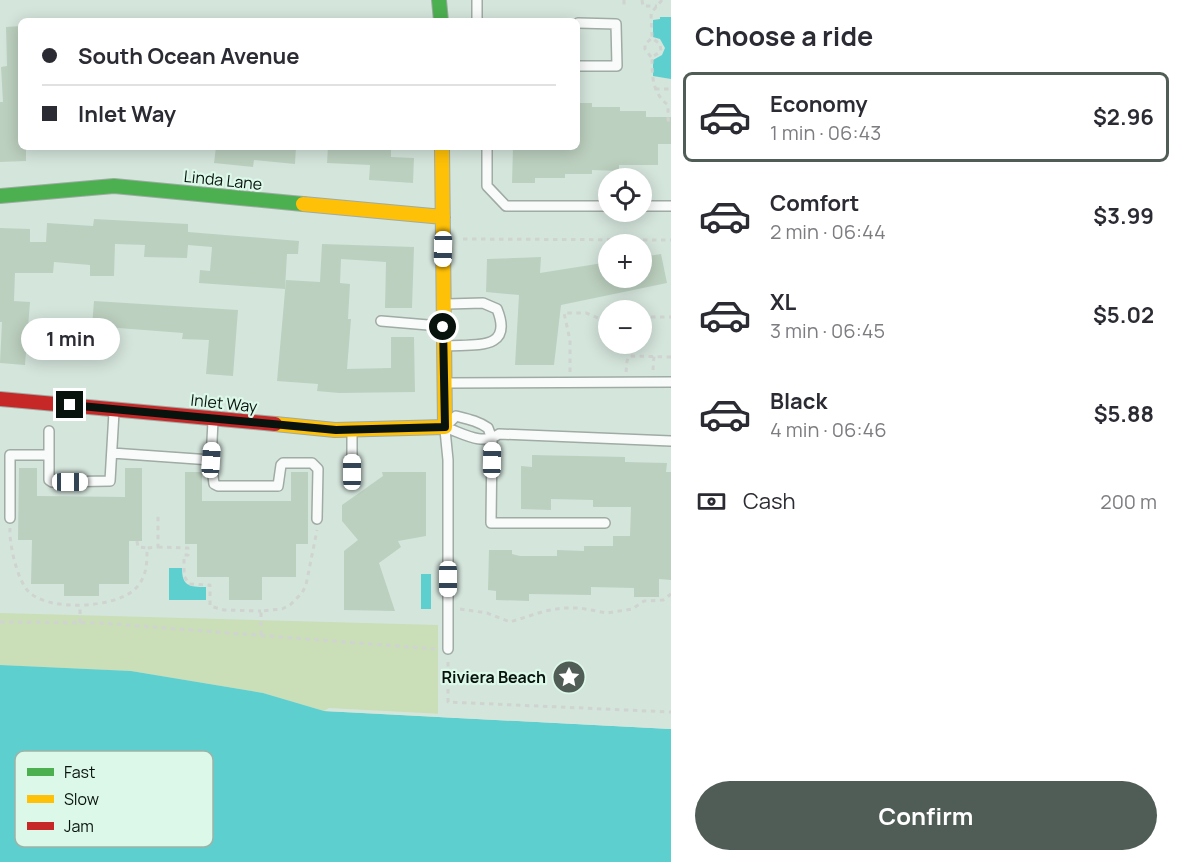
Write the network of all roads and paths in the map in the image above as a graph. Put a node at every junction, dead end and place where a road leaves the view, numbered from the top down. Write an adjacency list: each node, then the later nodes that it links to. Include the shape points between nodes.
1 (440, 0): 6 (street)
2 (477, 0): 7 (lane)
3 (642, 0): 5 (path, via 643,6)
4 (662, 0): 5 (path)
5 (657, 6): 9 (path, via 651,13)
6 (441, 18)
7 (477, 18)
8 (580, 23): 11 (lane, via 616,24 617,66)
9 (652, 38): 10 (path, via 647,40 645,49); 10 (path, via 660,44 661,51)
10 (652, 57): 12 (path)
11 (580, 66)
12 (656, 89): 13 (path); 14 (path, via 659,98)
13 (671, 89)
14 (670, 105): 15 (path)
15 (671, 120)
16 (442, 150): 22 (street)
17 (487, 150): 19 (lane, via 487,186 506,206)
18 (0, 196): 22 (street, Linda Lane, via 114,186)
19 (598, 206)
20 (652, 206): 21 (lane)
21 (671, 206)
22 (443, 217): 25 (street)
23 (459, 238): 24 (path)
24 (671, 240)
25 (442, 304): 30 (street); 31 (lane, via 483,303 497,309 503,325 501,333 489,344)
26 (652, 317): 27 (path)
27 (671, 317)
28 (598, 318): 34 (path, via 586,313 564,313)
29 (381, 321): 30 (lane)
30 (443, 327): 31 (street)
31 (444, 346): 36 (street)
32 (671, 357): 33 (path, via 629,356)
33 (627, 361)
34 (570, 363)
35 (671, 382): 36 (lane)
36 (444, 383): 40 (street)
37 (0, 399): 38 (street, Inlet Way)
38 (114, 409): 39 (street, Inlet Way); 45 (lane)
39 (214, 419): 41 (street, Inlet Way); 47 (lane)
40 (445, 427): 41 (street, Inlet Way); 43 (lane, via 481,440); 43 (lane, via 456,417 475,420 489,428); 63 (lane)
41 (352, 430): 48 (lane)
42 (49, 431): 46 (lane)
43 (492, 439): 44 (lane, via 499,434); 52 (lane, via 491,523)
44 (671, 441)
45 (112, 453): 46 (lane, via 112,477 105,482 52,482); 47 (lane)
46 (49, 455): 50 (lane, via 10,455)
47 (211, 460): 51 (lane, via 212,480 218,486 278,486 280,465 316,465)
48 (352, 472)
49 (158, 515): 54 (path)
50 (10, 518): 57 (path, via 11,546 28,591 54,603)
51 (317, 519): 59 (path, via 317,536 302,593 282,609)
52 (605, 523)
53 (137, 540): 55 (path, via 138,547)
54 (158, 547): 55 (path); 59 (path, via 188,548 184,576 189,584 210,585 210,606)
55 (147, 548): 57 (path, via 147,571 134,590 121,599)
56 (671, 594): 58 (path, via 663,600 644,601 632,609 607,613 562,608 510,622)
57 (80, 605): 61 (path)
58 (460, 609)
59 (261, 610): 62 (path)
60 (0, 622): 61 (path)
61 (80, 623): 62 (path)
62 (261, 635): 63 (path)
63 (448, 650): 64 (path, via 448,702)
64 (671, 712)

